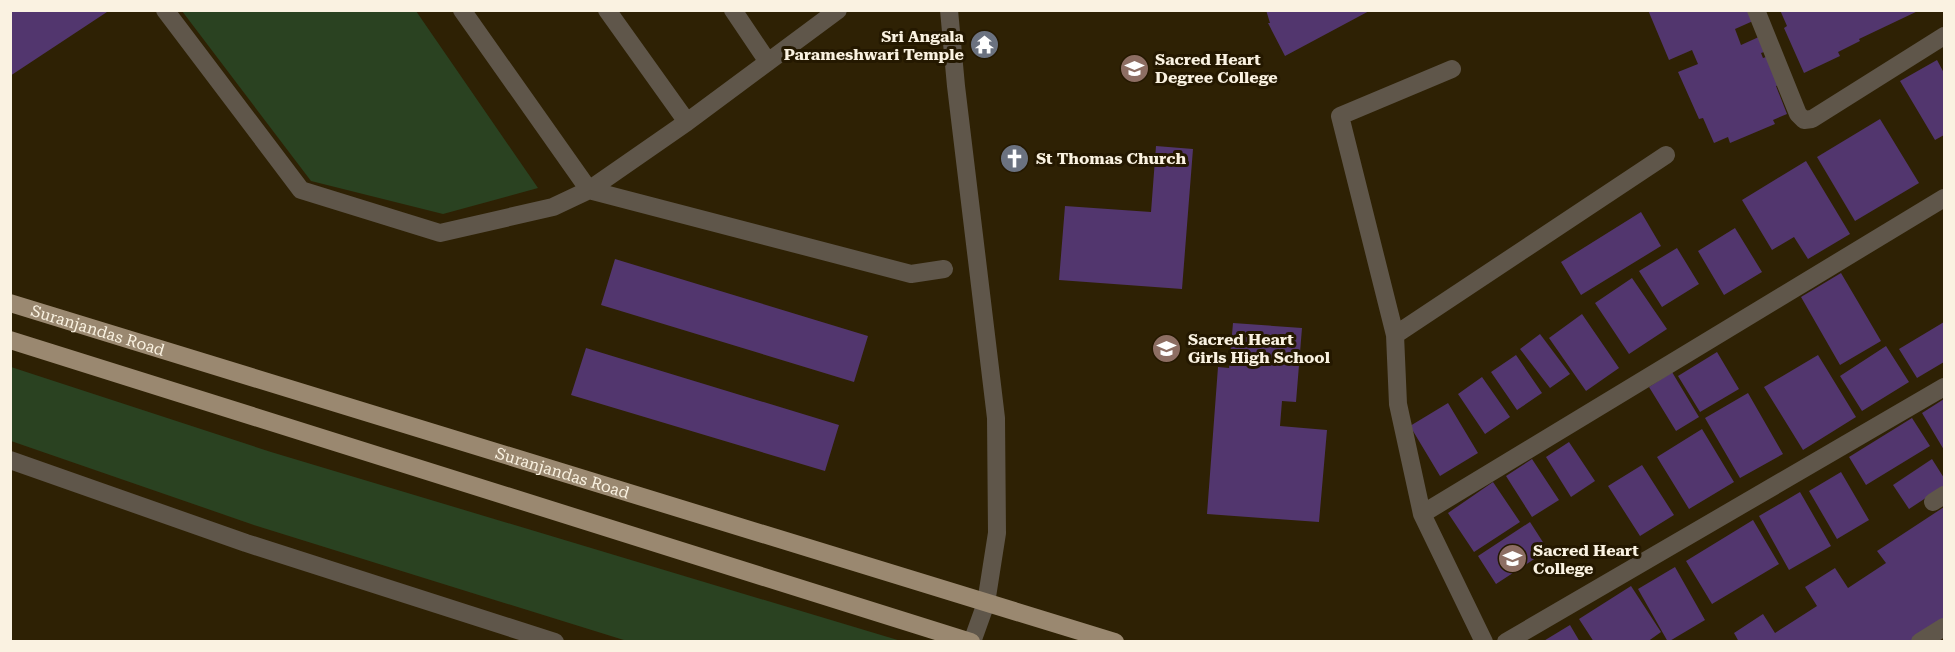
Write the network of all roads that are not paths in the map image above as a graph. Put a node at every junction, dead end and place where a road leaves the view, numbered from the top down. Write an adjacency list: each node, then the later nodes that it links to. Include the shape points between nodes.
1 (165, 10): 13 (street, via 301,190 441,233 553,207)
2 (462, 10): 13 (street)
3 (607, 10): 11 (street)
4 (733, 10): 9 (street)
5 (838, 10): 9 (street)
6 (949, 10): 22 (street, via 996,418 997,533)
7 (1756, 10): 8 (street, via 1798,114 1804,120 1812,119)
8 (1944, 36)
9 (768, 62): 11 (street)
10 (1452, 69): 17 (street, via 1340,116)
11 (687, 122): 13 (street)
12 (1666, 155): 17 (street)
13 (589, 190): 15 (street, via 911,274)
14 (1944, 198): 21 (street)
15 (944, 269)
16 (10, 303): 22 (main road, Suranjandas Road)
17 (1395, 334): 21 (street, via 1398,404)
18 (10, 340): 25 (main road)
19 (1944, 387): 28 (street)
20 (10, 460): 24 (street, via 246,543)
21 (1422, 514): 27 (street)
22 (986, 603): 25 (street); 26 (main road, Suranjandas Road)
23 (1944, 627): 29 (street)
24 (555, 642)
25 (972, 642)
26 (1115, 642)
27 (1484, 642)
28 (1506, 642)
29 (1920, 642)

